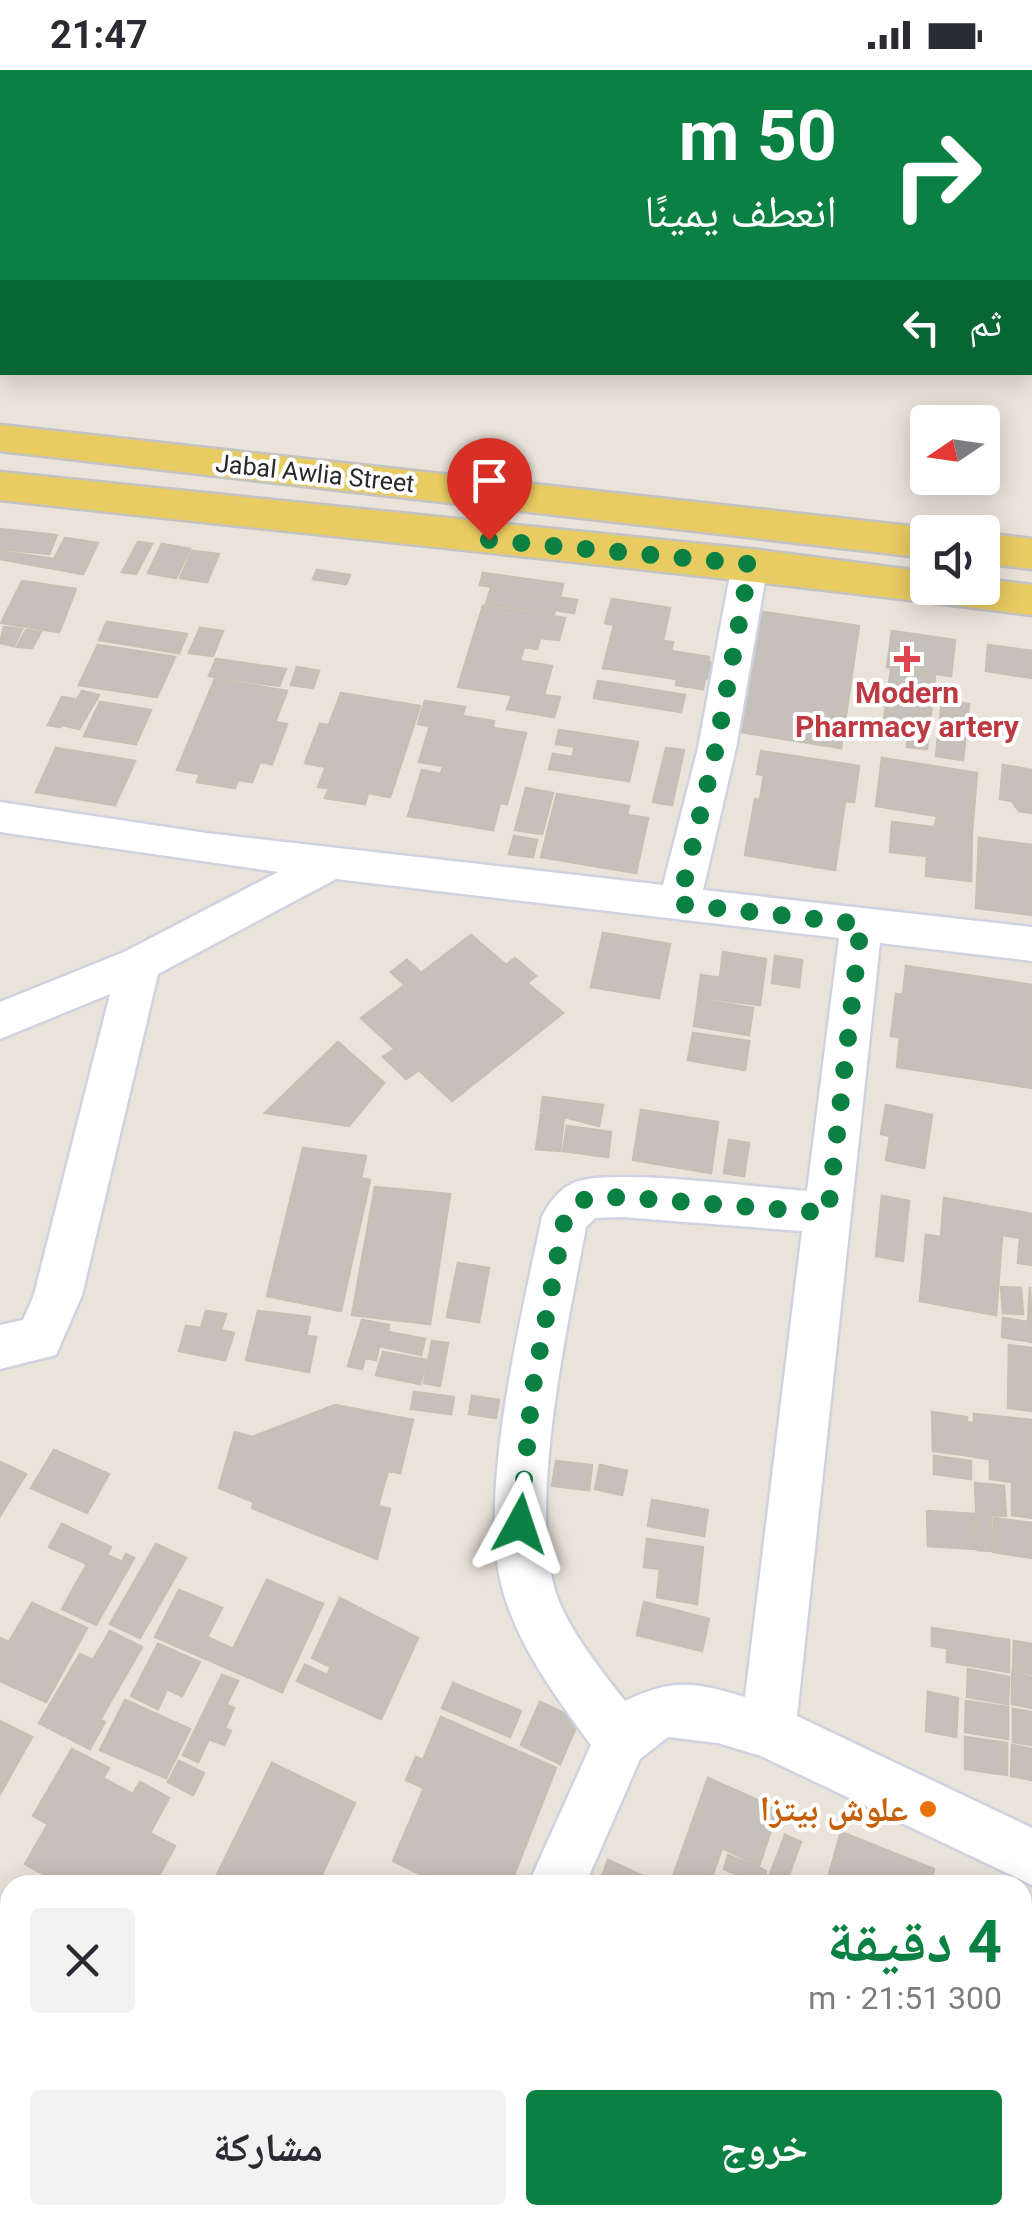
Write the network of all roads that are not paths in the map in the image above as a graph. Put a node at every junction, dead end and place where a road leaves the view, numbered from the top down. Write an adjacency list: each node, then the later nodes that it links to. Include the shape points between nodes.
1 (0, 438): 3 (main road, Jabal Awlia Street)
2 (1, 488): 6 (main road, Jabal Awlia Street)
3 (910, 541)
4 (1000, 550): 5 (main road)
5 (1032, 554)
6 (750, 564): 7 (main road, Jabal Awlia Street); 12 (street)
7 (910, 584)
8 (1000, 596): 9 (main road)
9 (1032, 600)
10 (0, 817): 11 (street)
11 (331, 863): 12 (street); 15 (street)
12 (679, 904): 13 (street)
13 (861, 924): 14 (street); 17 (street)
14 (1032, 944)
15 (139, 964): 16 (street); 18 (street, via 58,1296 39,1340)
16 (0, 1022)
17 (828, 1213): 19 (street); 20 (street, via 622,1197 585,1199 565,1217 532,1392 520,1524 528,1583 550,1634)
18 (0, 1348)
19 (768, 1731): 20 (street, via 666,1710); 21 (street)
20 (621, 1740): 22 (street)
21 (1032, 1857)
22 (560, 1875)

